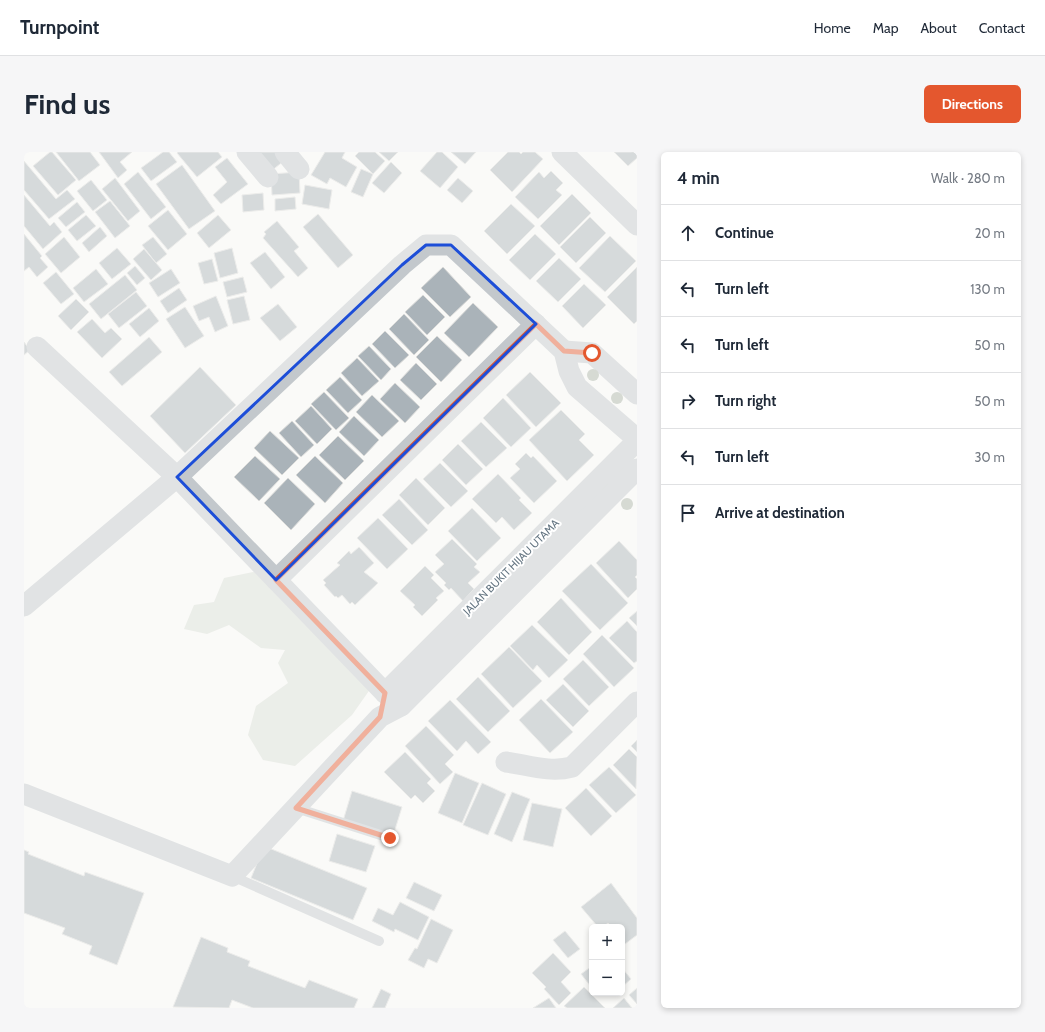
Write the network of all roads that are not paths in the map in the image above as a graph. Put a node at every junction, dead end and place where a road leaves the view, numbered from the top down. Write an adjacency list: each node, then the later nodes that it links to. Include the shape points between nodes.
1 (247, 152): 5 (street)
2 (285, 152): 4 (street)
3 (562, 152): 6 (street)
4 (299, 169)
5 (268, 178)
6 (637, 225)
7 (536, 324): 9 (street); 13 (street, via 451,245 426,245); 14 (street)
8 (37, 347): 13 (street)
9 (564, 351): 10 (street, via 592,353); 11 (street, via 569,371 578,387)
10 (637, 394)
11 (637, 440): 16 (street, JALAN BUKIT HIJAU UTAMA)
12 (637, 469): 18 (street, JALAN BUKIT HIJAU UTAMA)
13 (177, 477): 14 (street); 15 (street)
14 (276, 580): 16 (street)
15 (24, 606)
16 (385, 693): 18 (street); 19 (street)
17 (637, 702): 20 (street, via 572,767 561,770)
18 (401, 706): 19 (street, JALAN BUKIT HIJAU UTAMA)
19 (380, 717): 22 (street)
20 (506, 762)
21 (24, 794): 24 (street)
22 (296, 808): 23 (lane); 24 (street)
23 (390, 838)
24 (232, 876): 25 (lane)
25 (379, 941)

